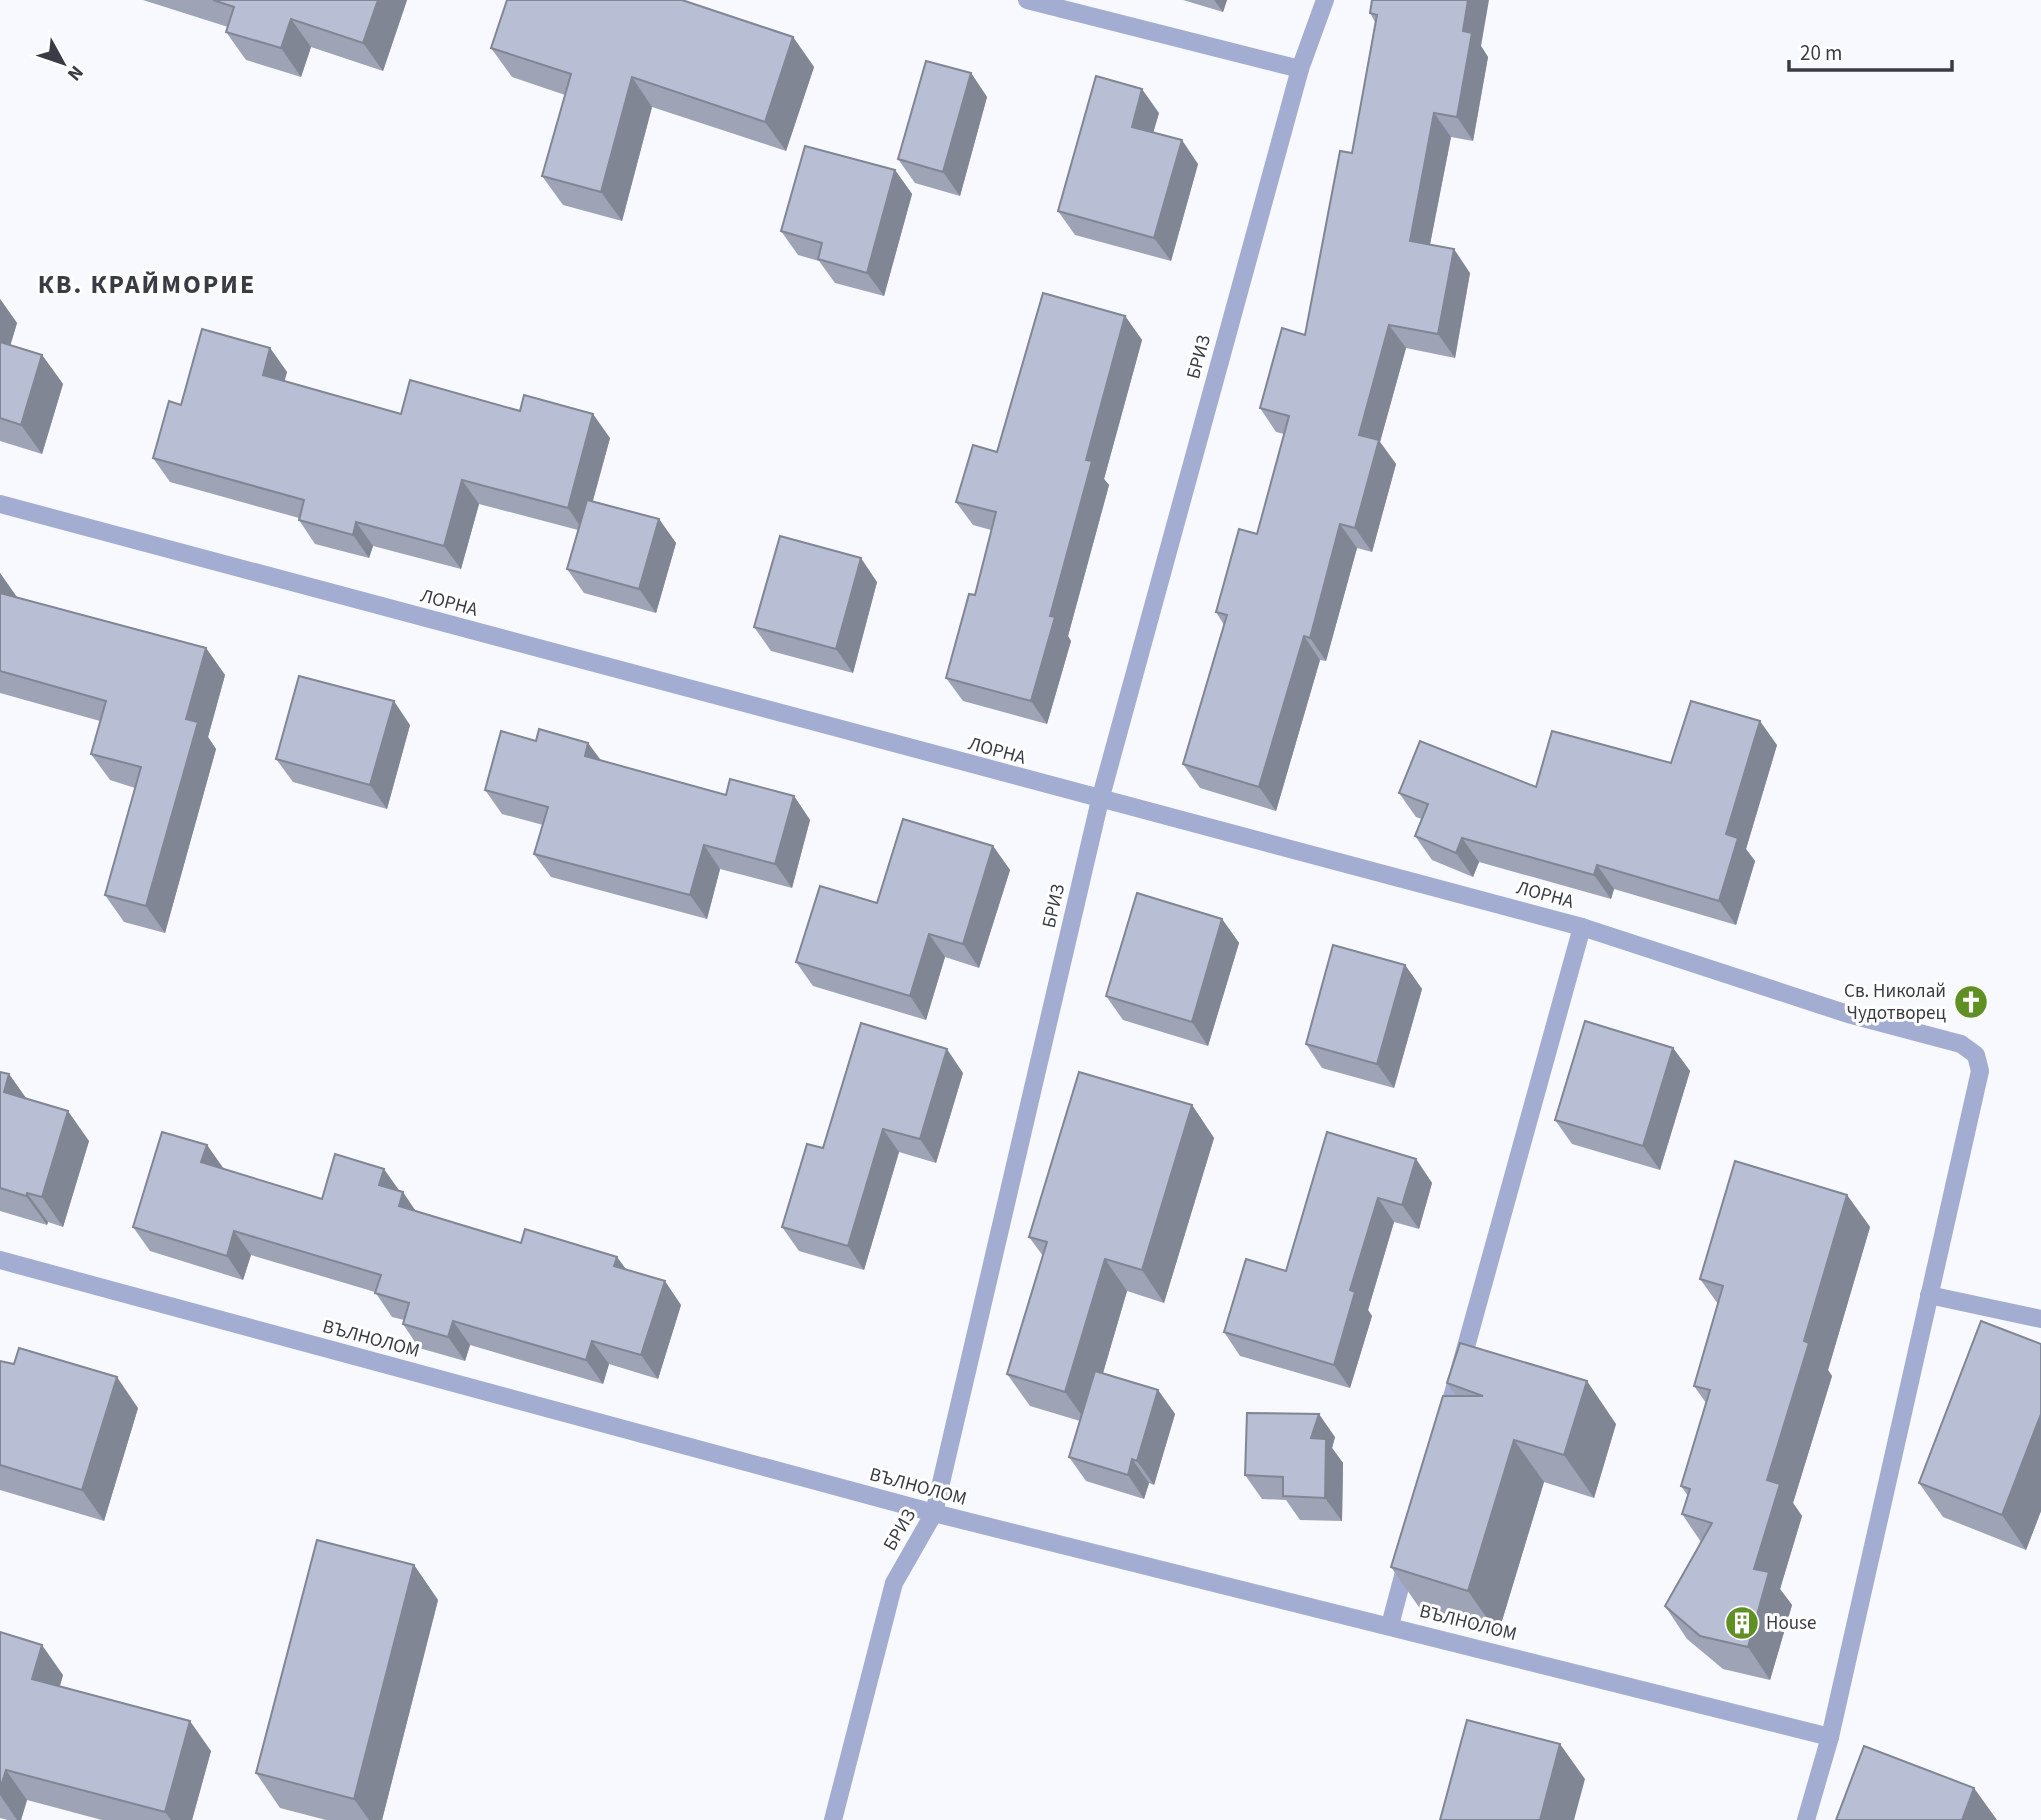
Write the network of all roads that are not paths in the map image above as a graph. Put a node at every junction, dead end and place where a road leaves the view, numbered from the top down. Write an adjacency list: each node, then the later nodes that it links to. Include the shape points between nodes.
1 (1027, 0): 3 (street)
2 (1325, 0): 3 (street, БРИЗ)
3 (1300, 69): 5 (street, БРИЗ)
4 (0, 504): 5 (street, ЛОРНА)
5 (1100, 800): 6 (street, ЛОРНА); 11 (street, БРИЗ)
6 (1582, 927): 8 (street, ЛОРНА, via 1848,1014 1961,1044 1976,1055 1980,1071); 10 (street)
7 (0, 1260): 11 (street, ВЪЛНОЛОМ)
8 (1929, 1294): 9 (street); 14 (street)
9 (2041, 1319)
10 (1441, 1437)
11 (934, 1513): 13 (street, ВЪЛНОЛОМ); 15 (street, БРИЗ, via 894,1583)
12 (1412, 1544): 13 (street)
13 (1390, 1625): 14 (street, ВЪЛНОЛОМ)
14 (1830, 1737): 16 (street)
15 (833, 1820)
16 (1805, 1820)

